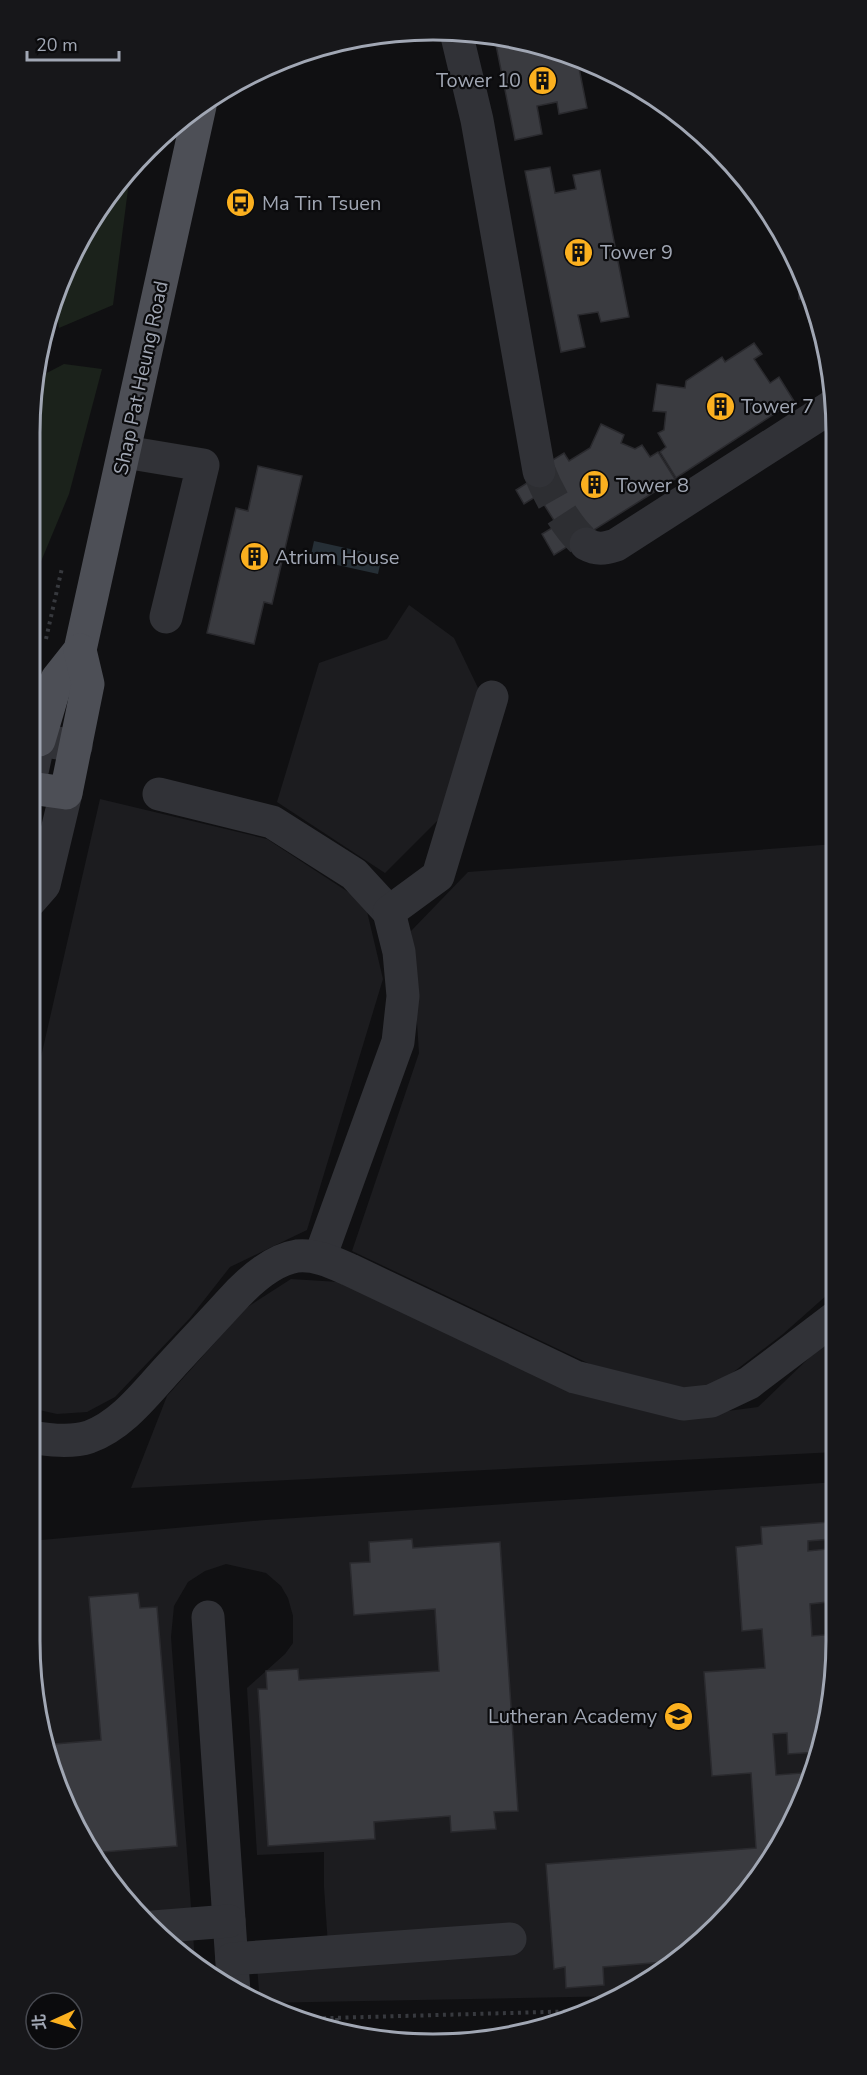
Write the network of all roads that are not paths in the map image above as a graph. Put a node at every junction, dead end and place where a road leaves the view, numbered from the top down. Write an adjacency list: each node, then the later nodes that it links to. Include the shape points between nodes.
1 (458, 41): 5 (street, via 477,120)
2 (197, 120): 4 (main road, Shap Pat Heung Road)
3 (826, 410): 6 (street, via 616,545 604,549)
4 (125, 452): 7 (street, via 203,465); 8 (main road, Shap Pat Heung Road)
5 (539, 471)
6 (586, 544)
7 (166, 617)
8 (80, 650): 10 (main road, Shap Pat Heung Road, via 57,679); 12 (main road, Shap Pat Heung Road, via 88,684)
9 (492, 697): 17 (street, via 438,876)
10 (40, 725)
11 (40, 740): 12 (street)
12 (76, 746): 14 (main road, Shap Pat Heung Road)
13 (40, 789): 14 (main road)
14 (66, 793): 16 (street, Shap Pat Heung Road, via 45,885)
15 (159, 794): 17 (street, via 272,822 354,874)
16 (40, 890)
17 (389, 912): 18 (street, via 399,952 403,996 398,1042)
18 (320, 1257): 19 (street, via 575,1377 683,1404 711,1401 749,1383); 20 (street, via 298,1256 278,1263 245,1286 109,1428 88,1437)
19 (826, 1325)
20 (40, 1439)
21 (208, 1617): 22 (street)
22 (229, 1921): 23 (street); 25 (street)
23 (163, 1926)
24 (510, 1940): 25 (street)
25 (232, 1959): 26 (street)
26 (233, 1980)

